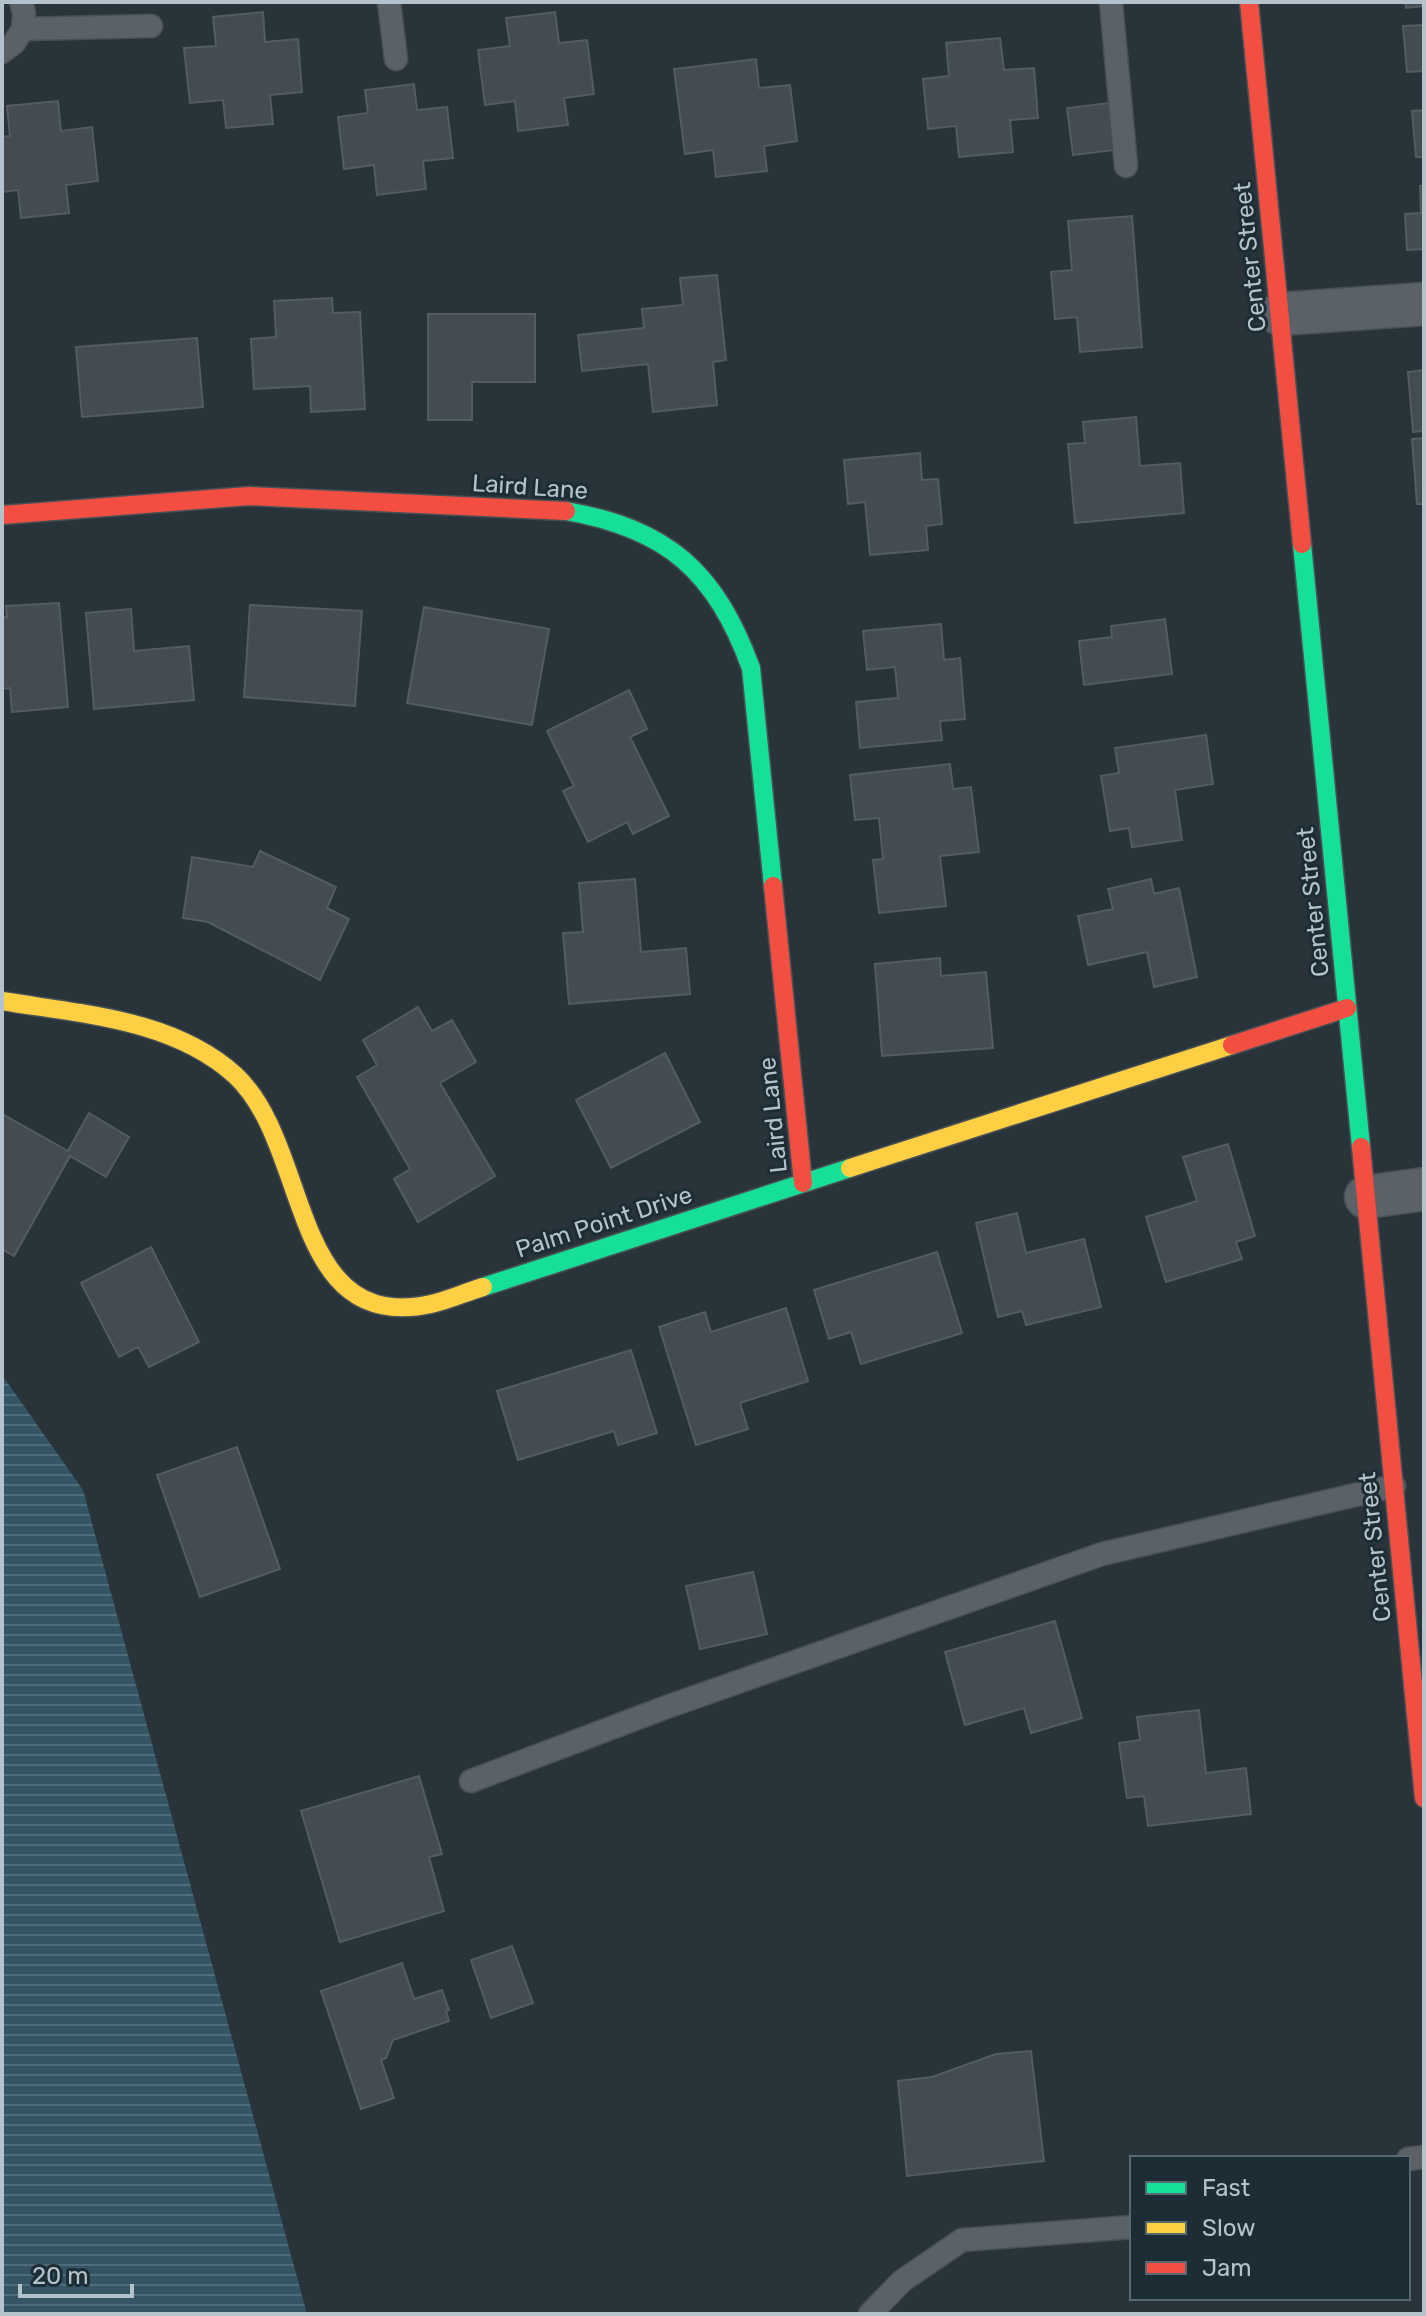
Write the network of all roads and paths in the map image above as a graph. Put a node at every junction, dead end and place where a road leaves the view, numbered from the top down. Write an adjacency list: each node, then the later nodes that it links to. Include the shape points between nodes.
1 (21, 2): 6 (lane)
2 (389, 2): 8 (lane)
3 (1111, 2): 9 (lane)
4 (1249, 2): 11 (street, Center Street)
5 (151, 26): 6 (lane)
6 (23, 29): 7 (lane)
7 (2, 52)
8 (396, 59)
9 (1126, 166)
10 (1424, 304): 11 (street)
11 (1280, 314): 14 (street, Center Street)
12 (2, 515): 15 (street, Laird Lane, via 249,496 565,511 640,530 684,559 720,597 751,668)
13 (2, 1001): 15 (street, Palm Point Drive, via 158,1030 212,1056 245,1087 271,1123 315,1250 329,1275 351,1294 376,1305 430,1304)
14 (1347, 1008): 15 (street, Palm Point Drive); 17 (street, Center Street)
15 (803, 1183)
16 (1424, 1189): 17 (street)
17 (1366, 1197): 18 (street, Center Street)
18 (1394, 1486): 19 (lane, via 1102,1554); 20 (street, Center Street)
19 (471, 1781)
20 (1424, 1798)
21 (1130, 2227): 22 (lane, via 962,2240 902,2281)
22 (870, 2314)

